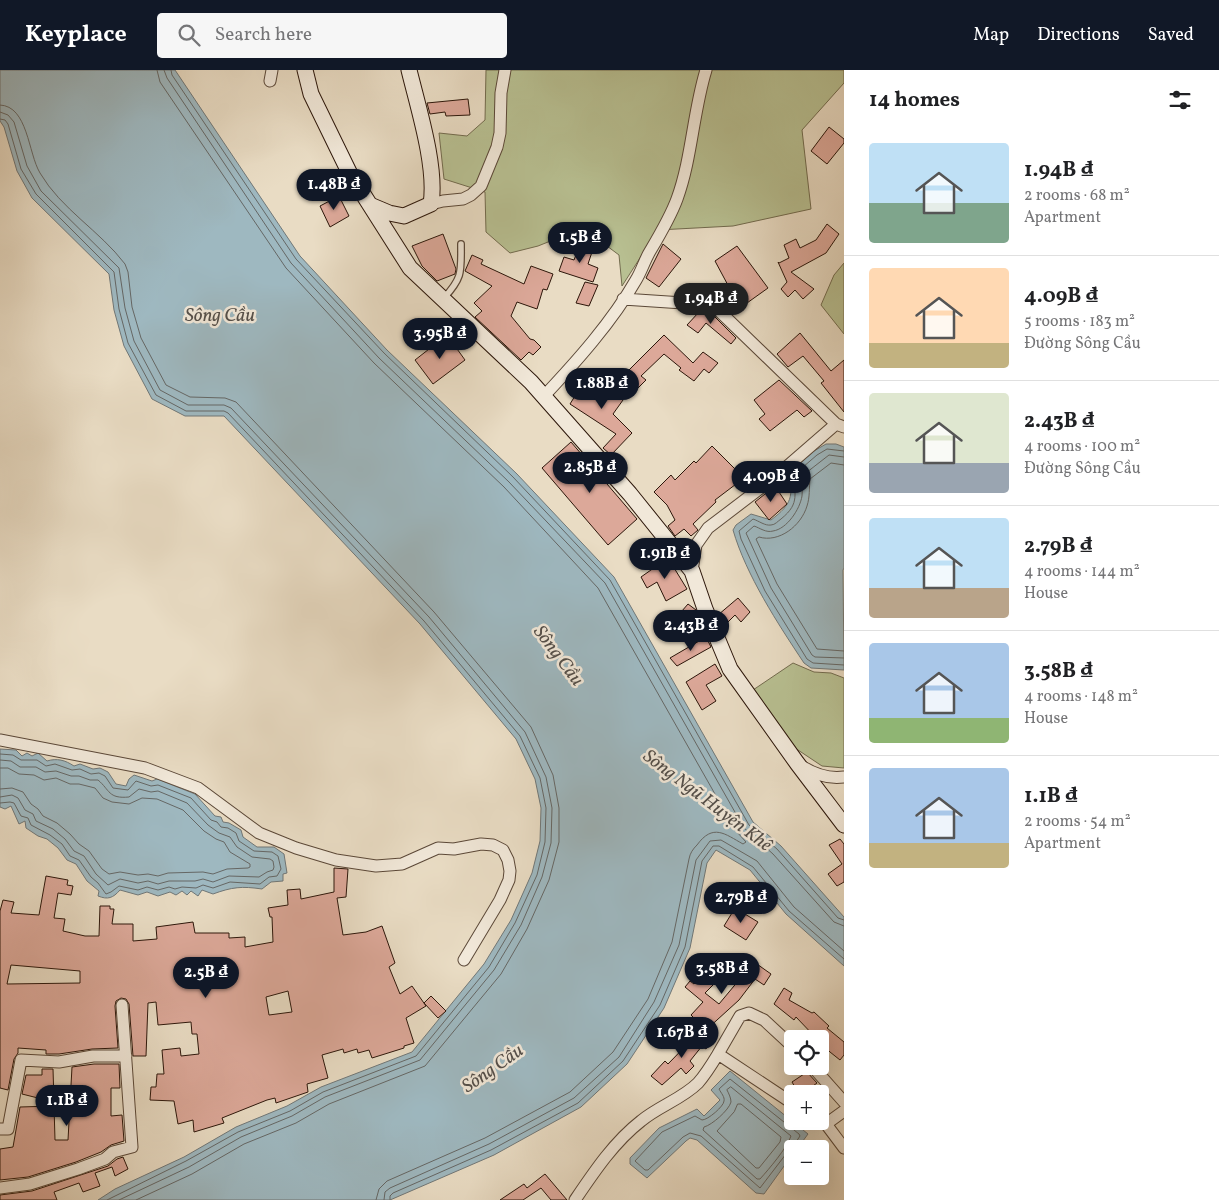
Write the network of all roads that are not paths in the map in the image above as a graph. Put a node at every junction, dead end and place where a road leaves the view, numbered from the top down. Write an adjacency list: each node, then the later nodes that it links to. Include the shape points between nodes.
1 (305, 70): 6 (main road, via 311,94 349,172)
2 (409, 70): 5 (main road, via 425,136)
3 (505, 70): 5 (street, via 499,140 481,186 463,199)
4 (706, 70): 9 (street, via 678,198)
5 (431, 204): 6 (main road, via 404,216)
6 (370, 205): 8 (main road, via 410,268)
7 (461, 244): 8 (lane, via 462,269)
8 (444, 298): 10 (main road)
9 (623, 299): 10 (street, via 575,363); 11 (street, via 713,305)
10 (544, 396): 12 (main road)
11 (840, 426): 12 (street, via 708,528 696,544)
12 (692, 571): 14 (main road, via 704,610 730,669)
13 (0, 740): 17 (street, via 145,768 198,788 259,833 336,860 376,866 402,864 438,848 481,844 503,850 508,860 509,880)
14 (797, 763): 15 (street, via 828,778); 16 (main road)
15 (844, 777)
16 (844, 825)
17 (464, 960)
18 (122, 1006): 21 (street)
19 (784, 1039): 20 (street, via 764,1020 749,1013 740,1016)
20 (718, 1054): 23 (street); 31 (street, via 697,1084 650,1114 613,1148)
21 (126, 1056): 27 (street, via 93,1056 59,1062 22,1060 8,1129); 30 (street, via 132,1146 105,1159 30,1184)
22 (820, 1075): 24 (street)
23 (784, 1098)
24 (844, 1102)
25 (844, 1111): 26 (street)
26 (829, 1119)
27 (0, 1129)
28 (829, 1129): 29 (street)
29 (844, 1148)
30 (0, 1188)
31 (575, 1200)

